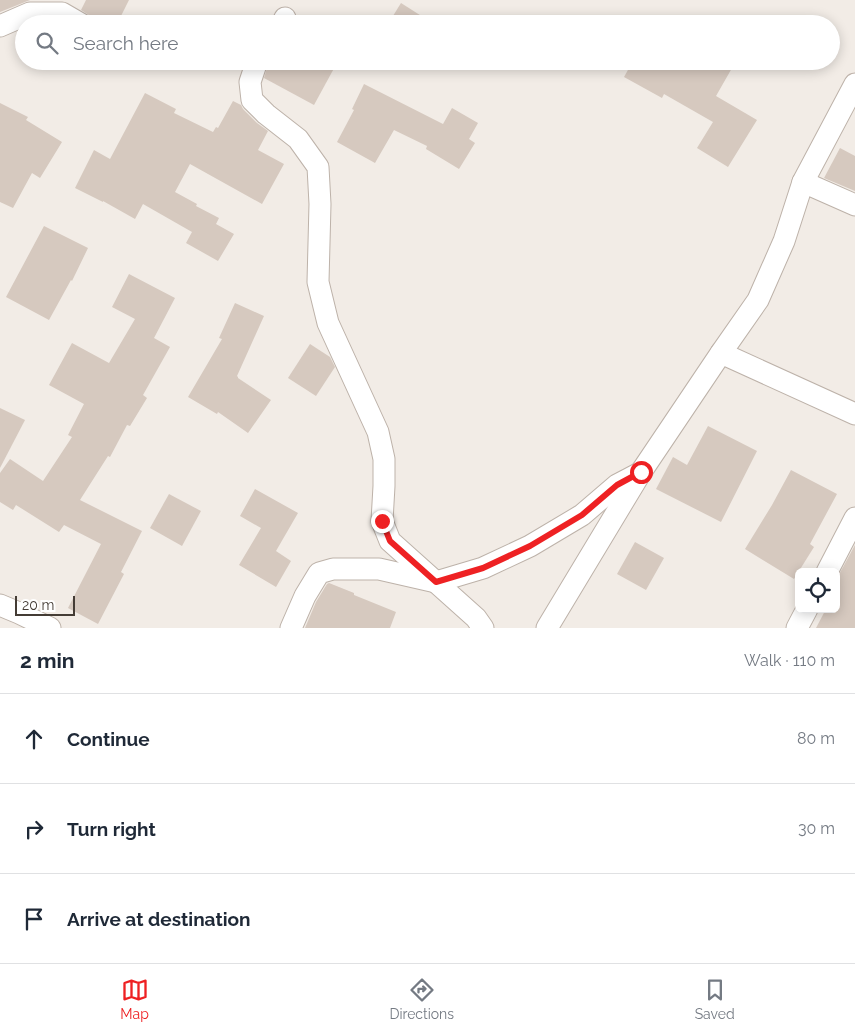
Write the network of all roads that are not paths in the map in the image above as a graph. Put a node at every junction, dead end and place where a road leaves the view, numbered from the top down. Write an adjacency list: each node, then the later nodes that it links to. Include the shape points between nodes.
1 (25, 15): 2 (street)
2 (65, 15)
3 (15, 20): 4 (street)
4 (0, 26)
5 (254, 70): 14 (street, via 250,82 252,100 298,139 318,168 318,282 328,323 378,432 384,459 382,521 390,541)
6 (855, 84): 7 (street)
7 (803, 182): 8 (street); 9 (street, via 784,241 758,300)
8 (855, 204)
9 (721, 353): 10 (street); 11 (street)
10 (855, 414)
11 (641, 472): 14 (street, via 617,485 582,515 530,546 483,568); 20 (street)
12 (855, 518): 13 (street)
13 (828, 568)
14 (436, 582): 18 (street, via 379,569 333,569 319,573); 19 (street)
15 (0, 605): 17 (street)
16 (805, 613): 21 (street)
17 (50, 628)
18 (291, 628)
19 (483, 628)
20 (547, 628)
21 (797, 628)

